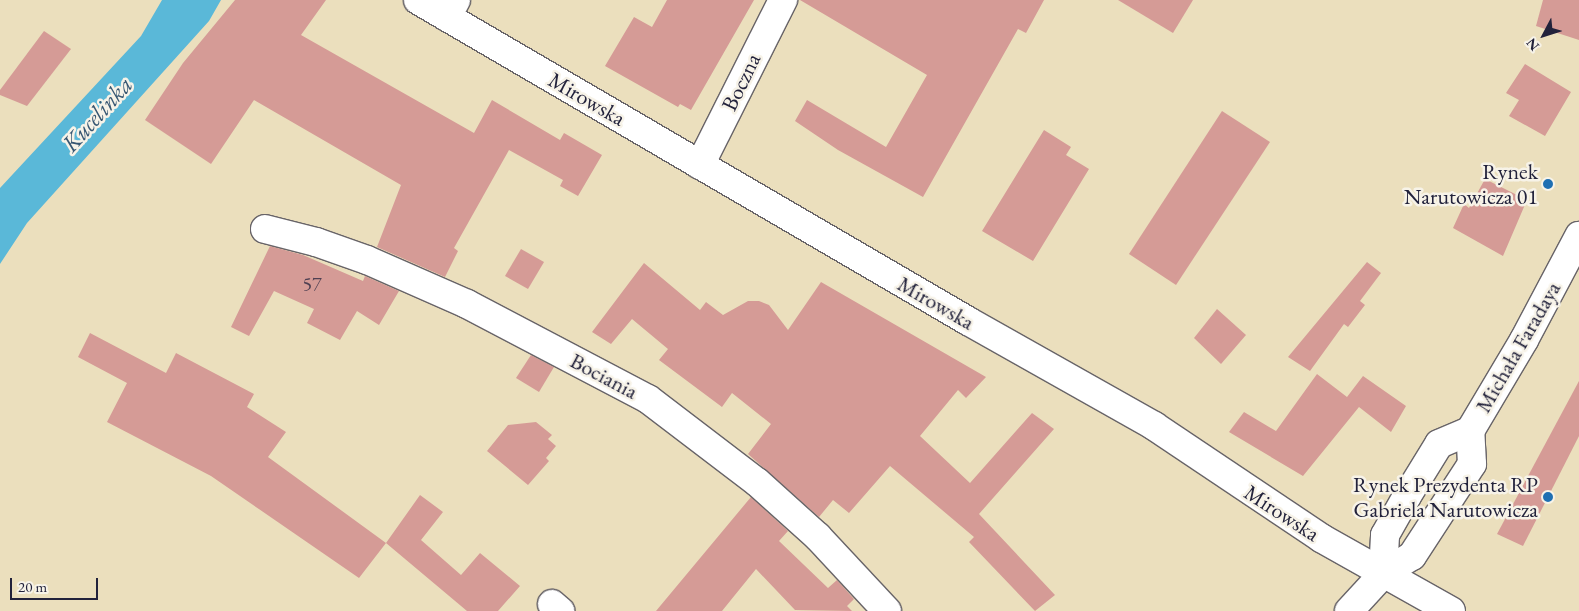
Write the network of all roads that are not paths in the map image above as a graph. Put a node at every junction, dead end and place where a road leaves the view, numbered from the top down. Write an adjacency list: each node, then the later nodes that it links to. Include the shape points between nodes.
1 (418, 0): 3 (street, Mirowska)
2 (783, 0): 4 (street, Boczna)
3 (451, 9): 4 (street, Mirowska)
4 (700, 165): 8 (street, Mirowska, via 1154,426 1313,533)
5 (265, 229): 9 (street, Bociania, via 367,260 458,300 648,400 757,482 825,544)
6 (1579, 236): 7 (street, Michała Faradaya, via 1524,340)
7 (1470, 431): 8 (street, Michała Faradaya, via 1472,464 1412,556); 8 (street, Michała Faradaya, via 1439,444 1407,496 1385,535)
8 (1384, 574): 10 (street); 11 (street, Mirowska)
9 (887, 611)
10 (1350, 611)
11 (1451, 611)

